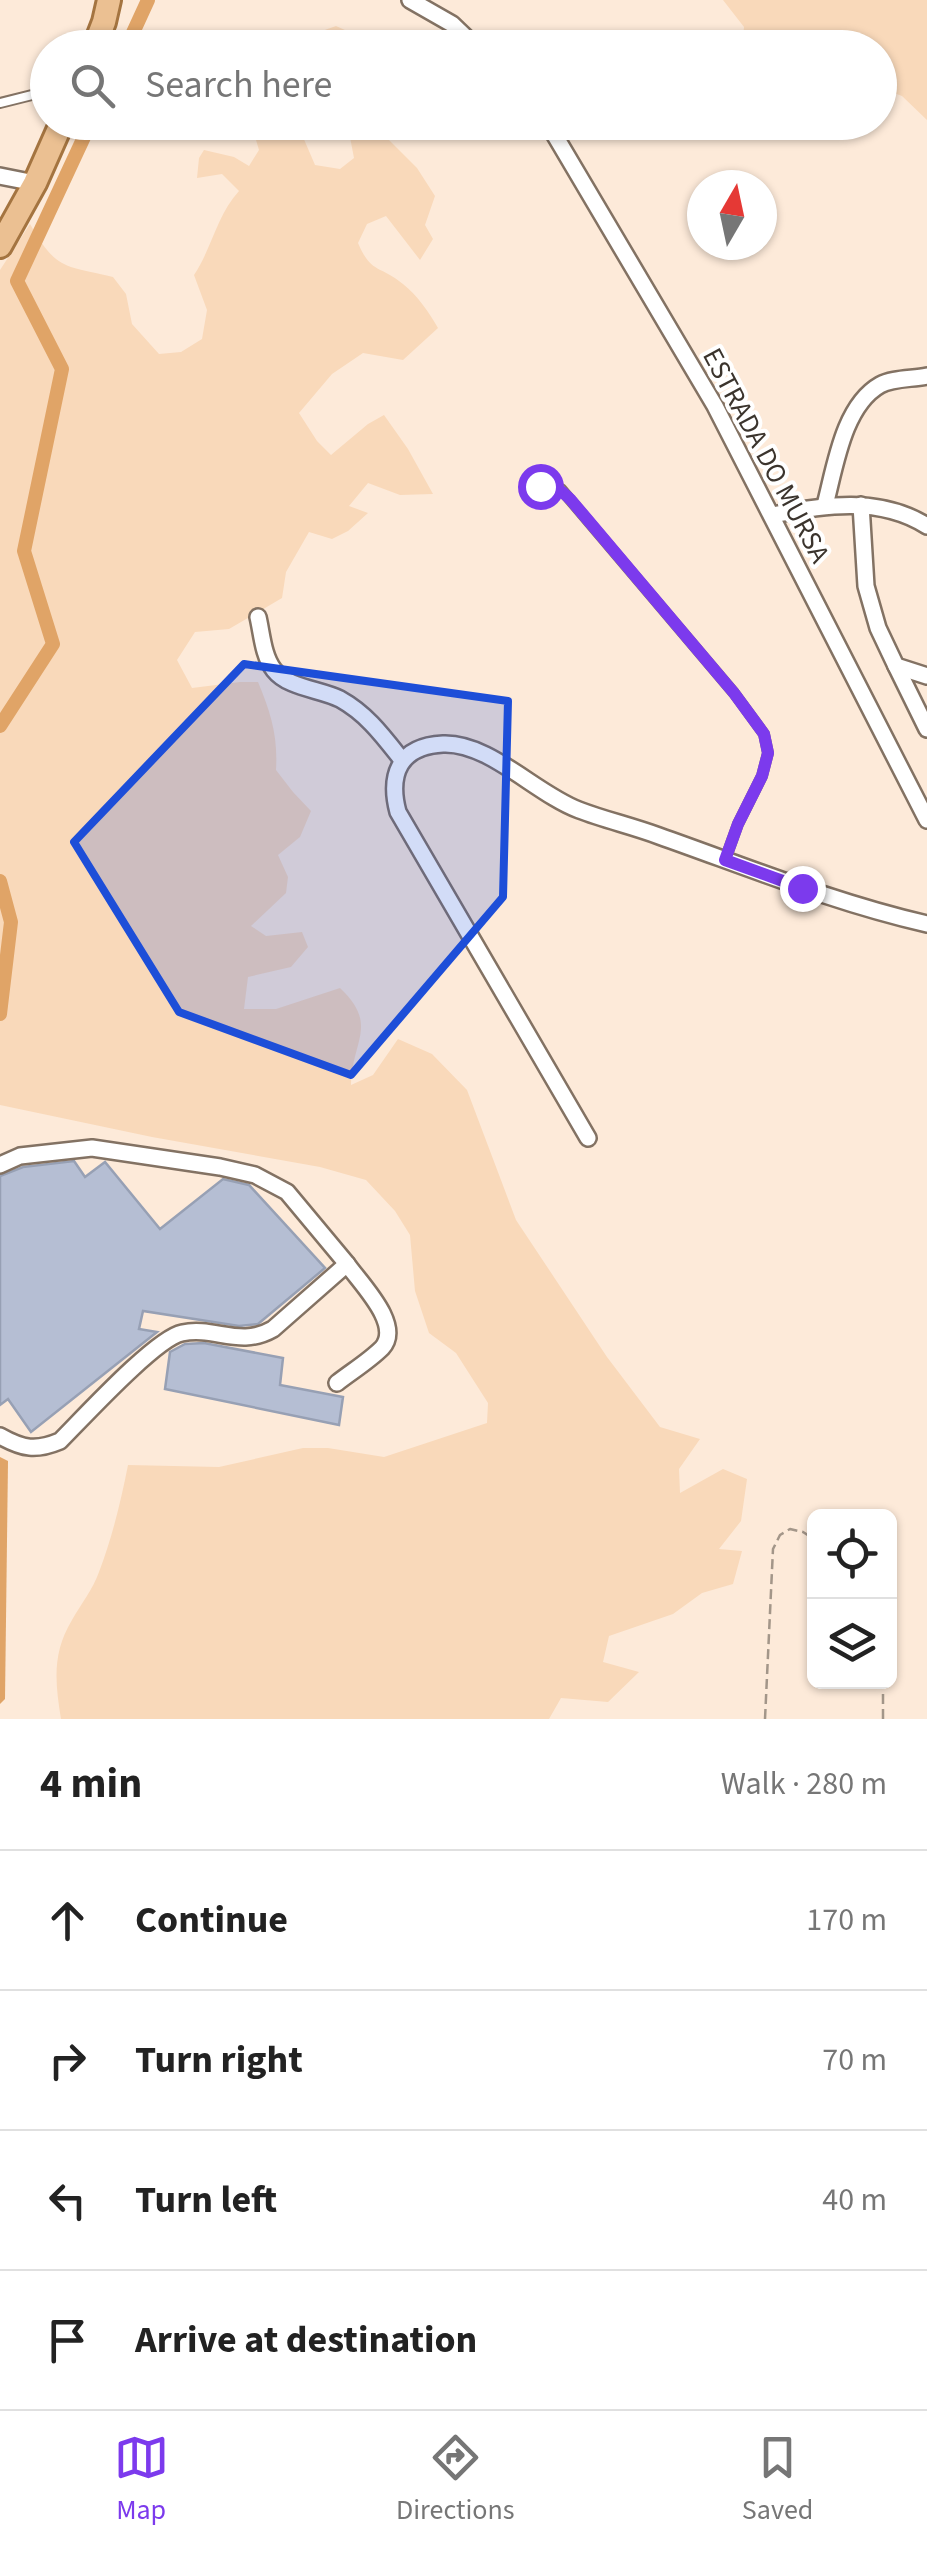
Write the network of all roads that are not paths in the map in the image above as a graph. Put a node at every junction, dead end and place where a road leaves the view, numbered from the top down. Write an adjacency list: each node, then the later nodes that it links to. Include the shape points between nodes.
1 (108, 0): 3 (main road)
2 (410, 0): 4 (street)
3 (101, 30)
4 (458, 30)
5 (30, 96): 6 (lane)
6 (0, 103)
7 (54, 140): 10 (main road)
8 (558, 140): 16 (street, ESTRADA DO MURSA)
9 (0, 176): 10 (street)
10 (35, 182): 11 (main road)
11 (0, 246)
12 (927, 376): 14 (street, via 882,384 865,398 842,438)
13 (528, 490): 24 (lane, via 561,489 764,734 762,776)
14 (824, 505): 15 (street); 16 (street)
15 (861, 506): 17 (street, via 912,516); 19 (street, via 866,586)
16 (772, 514): 23 (street, ESTRADA DO MURSA)
17 (927, 526)
18 (258, 616): 22 (street, via 276,673 368,717)
19 (896, 666): 20 (street); 21 (street)
20 (927, 676)
21 (927, 729)
22 (402, 760): 24 (street, via 416,749 446,744 484,753 576,809); 26 (street, via 393,792 398,812)
23 (927, 820)
24 (725, 860): 25 (street)
25 (927, 924)
26 (588, 1138)
27 (0, 1165): 28 (street, via 20,1156 92,1148 256,1175 286,1192)
28 (348, 1264): 29 (street, via 389,1328 382,1347); 30 (street, via 260,1336 186,1332 162,1341 60,1440 40,1450)
29 (337, 1383)
30 (0, 1436)

